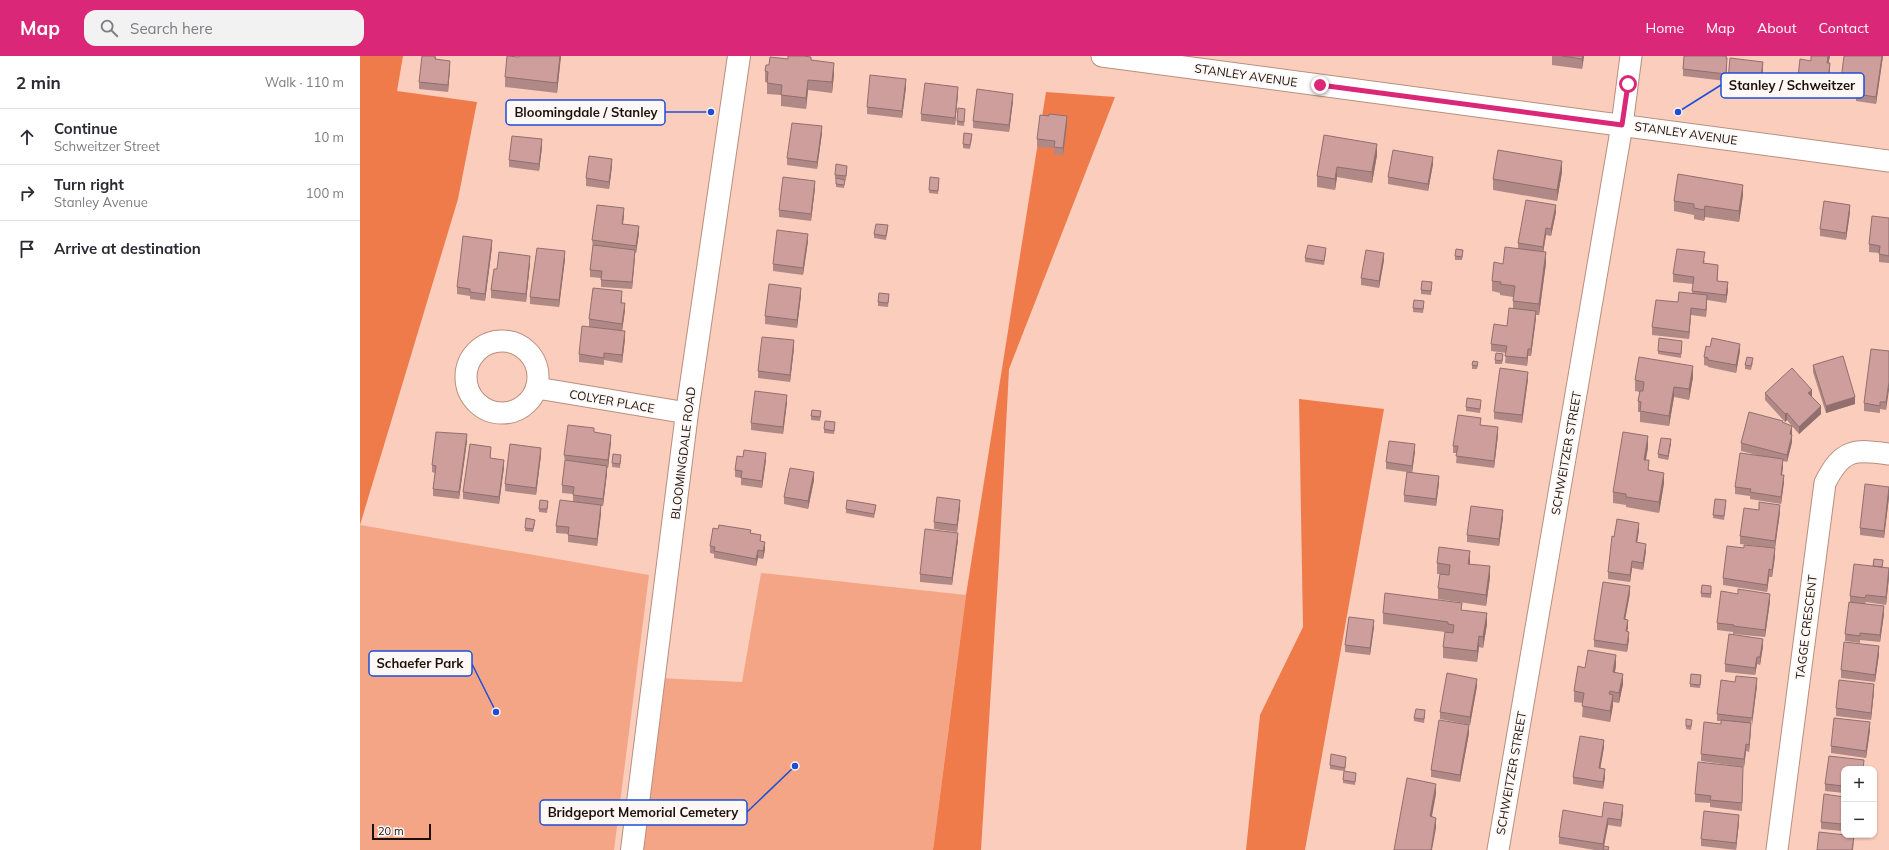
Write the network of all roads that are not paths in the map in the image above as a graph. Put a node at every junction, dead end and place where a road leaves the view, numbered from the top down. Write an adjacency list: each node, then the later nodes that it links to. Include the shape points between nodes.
1 (739, 56): 7 (main road, BLOOMINGDALE ROAD)
2 (1102, 56): 4 (street, STANLEY AVENUE)
3 (1631, 56): 4 (street, SCHWEITZER STREET)
4 (1622, 125): 5 (street, STANLEY AVENUE); 10 (street, SCHWEITZER STREET)
5 (1889, 161)
6 (537, 388): 7 (street, COLYER PLACE)
7 (687, 413): 9 (main road, BLOOMINGDALE ROAD)
8 (1889, 454): 11 (street, TAGGE CRESCENT, via 1864,451 1848,454 1834,466 1825,483)
9 (632, 850)
10 (1498, 850)
11 (1777, 850)

